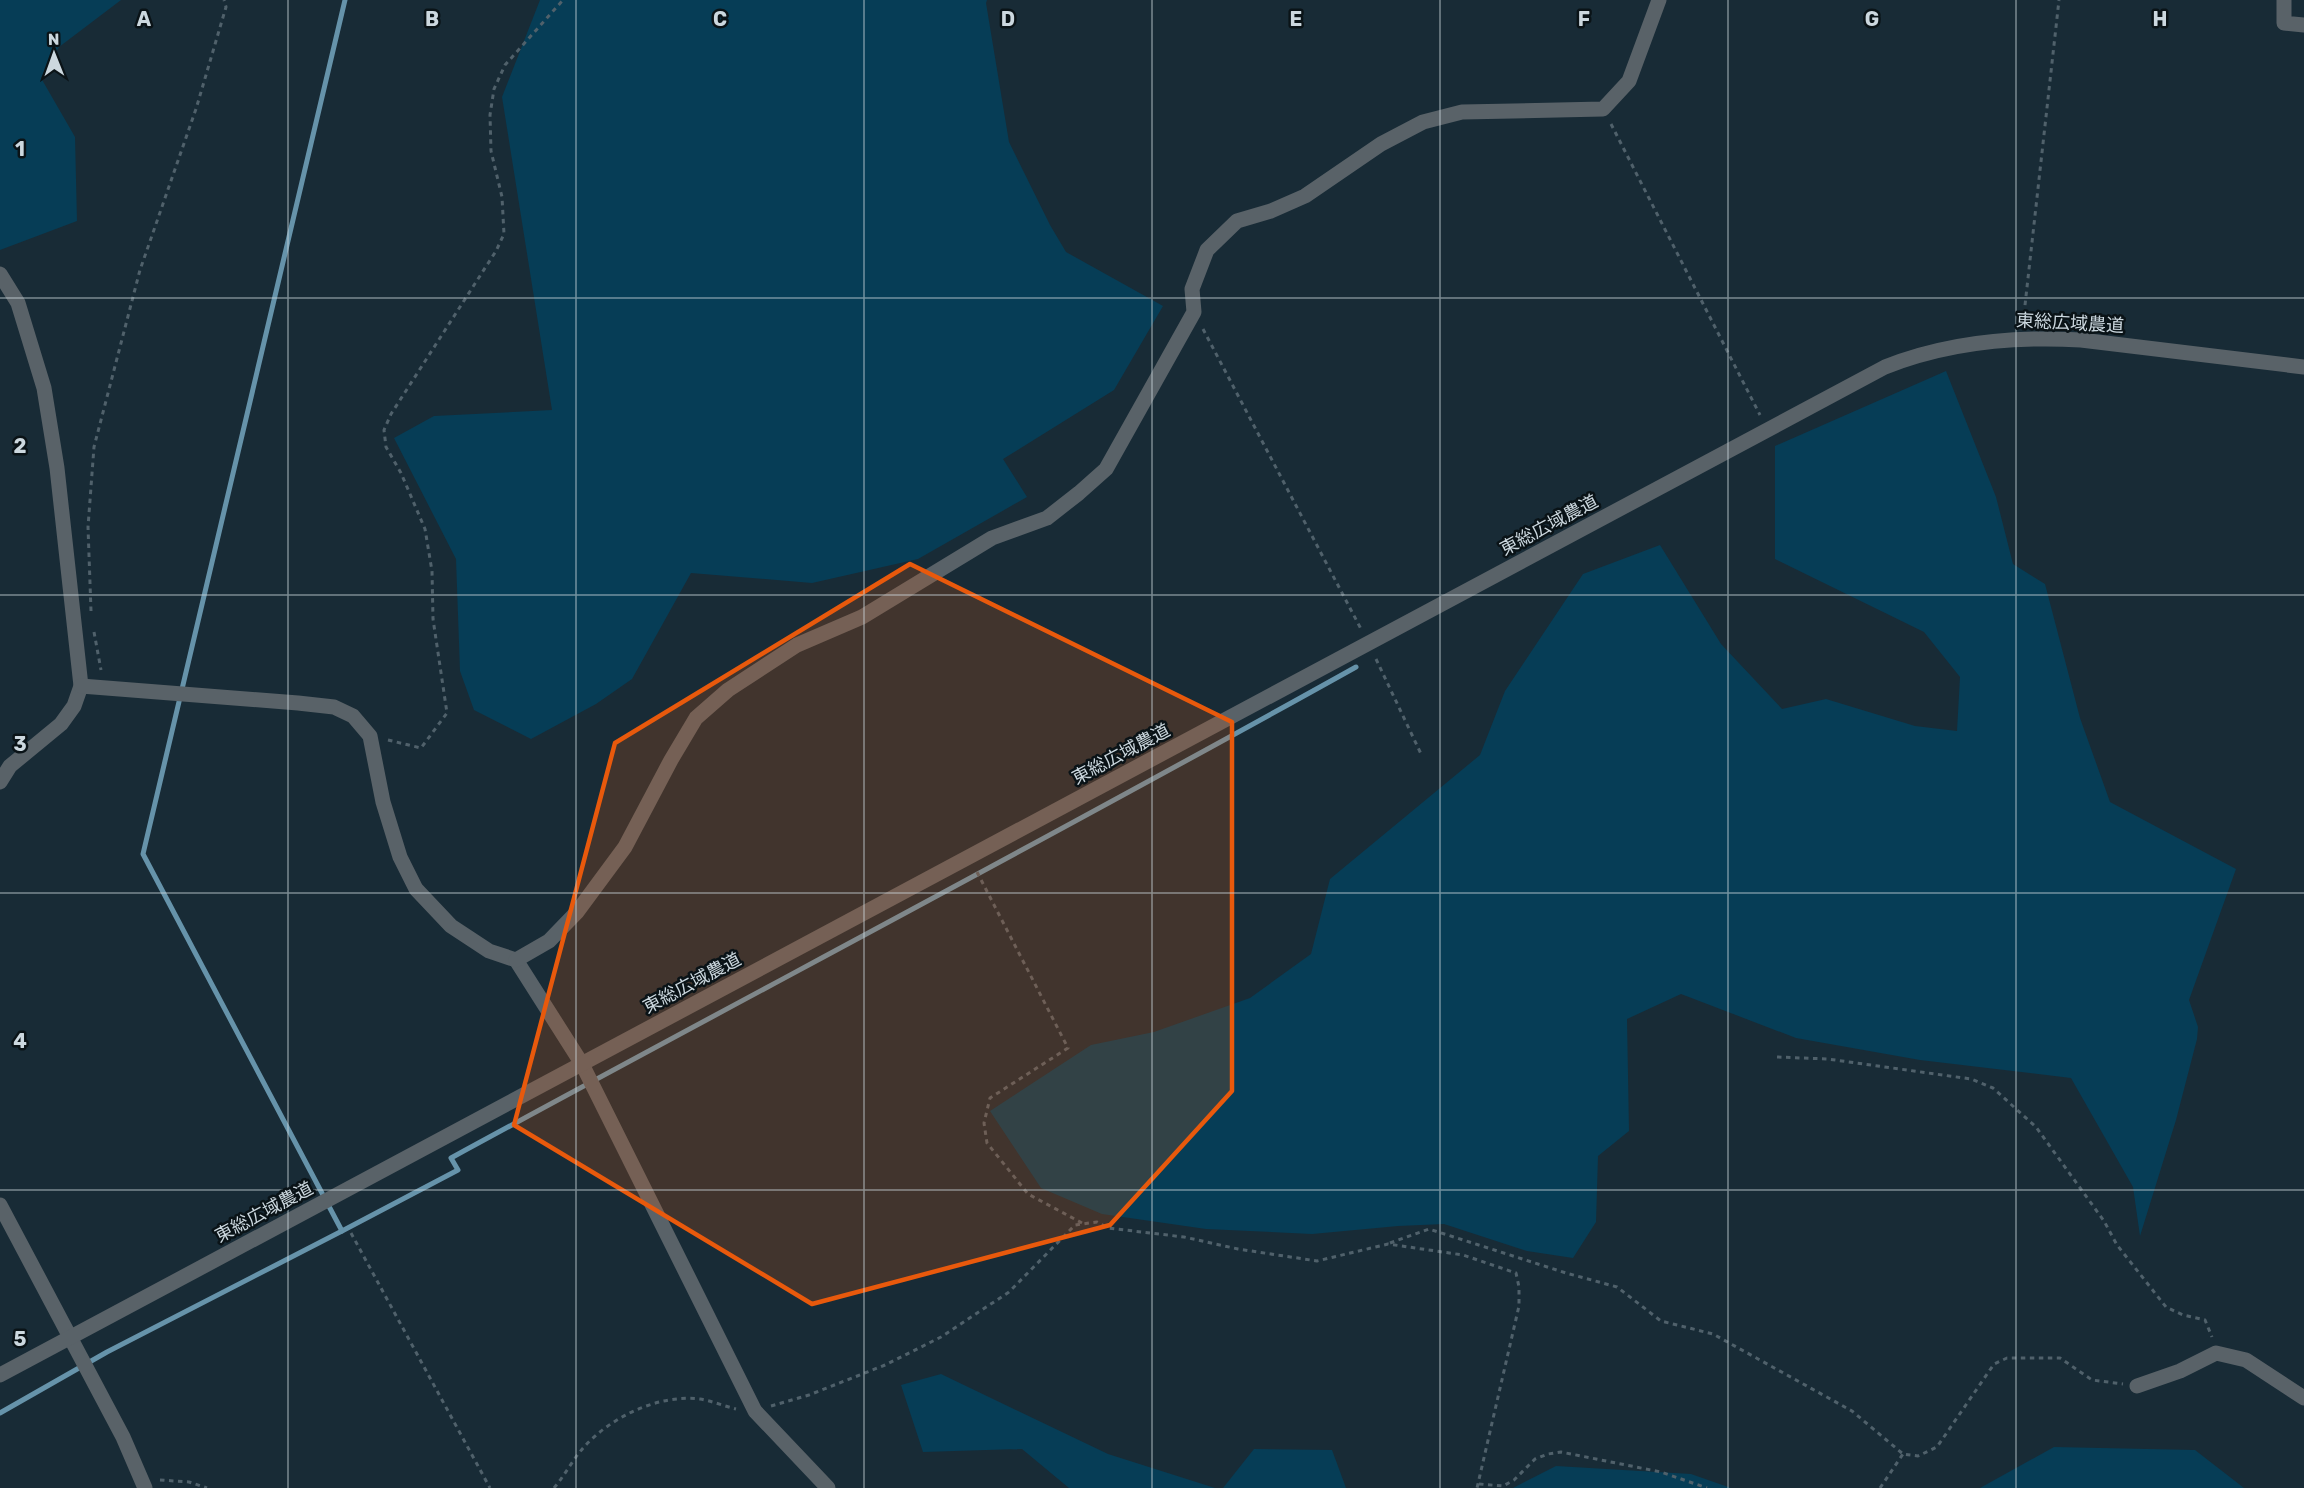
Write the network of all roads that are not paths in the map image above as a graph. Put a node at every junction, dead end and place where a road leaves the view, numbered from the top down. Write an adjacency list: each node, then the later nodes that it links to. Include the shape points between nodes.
1 (1659, 0): 8 (street, via 1629,81 1603,109 1461,112 1423,122 1381,144 1305,196 1237,221 1207,250 1192,289 1194,312 1106,469 1047,518 992,538 862,617 797,645 728,690 696,718 625,847 577,912 549,941)
2 (2284, 0): 3 (street, via 2284,23)
3 (2304, 25)
4 (0, 274): 6 (street, via 18,303 44,388 57,468)
5 (2304, 367): 9 (street, 東総広域農道, via 2080,340 2021,338 1952,346 1885,367)
6 (81, 686): 7 (street, via 74,706 61,724 10,766); 8 (street, via 334,707 353,716 370,736 383,802 400,856 416,889 451,926 489,951)
7 (0, 782)
8 (516, 960): 9 (street)
9 (582, 1064): 11 (street, 東総広域農道); 16 (street, via 755,1411)
10 (0, 1205): 11 (street)
11 (69, 1337): 12 (street, 東総広域農道); 15 (street)
12 (0, 1374)
13 (2136, 1386): 14 (street, via 2216,1353 2246,1360)
14 (2304, 1398)
15 (144, 1485)
16 (828, 1488)

